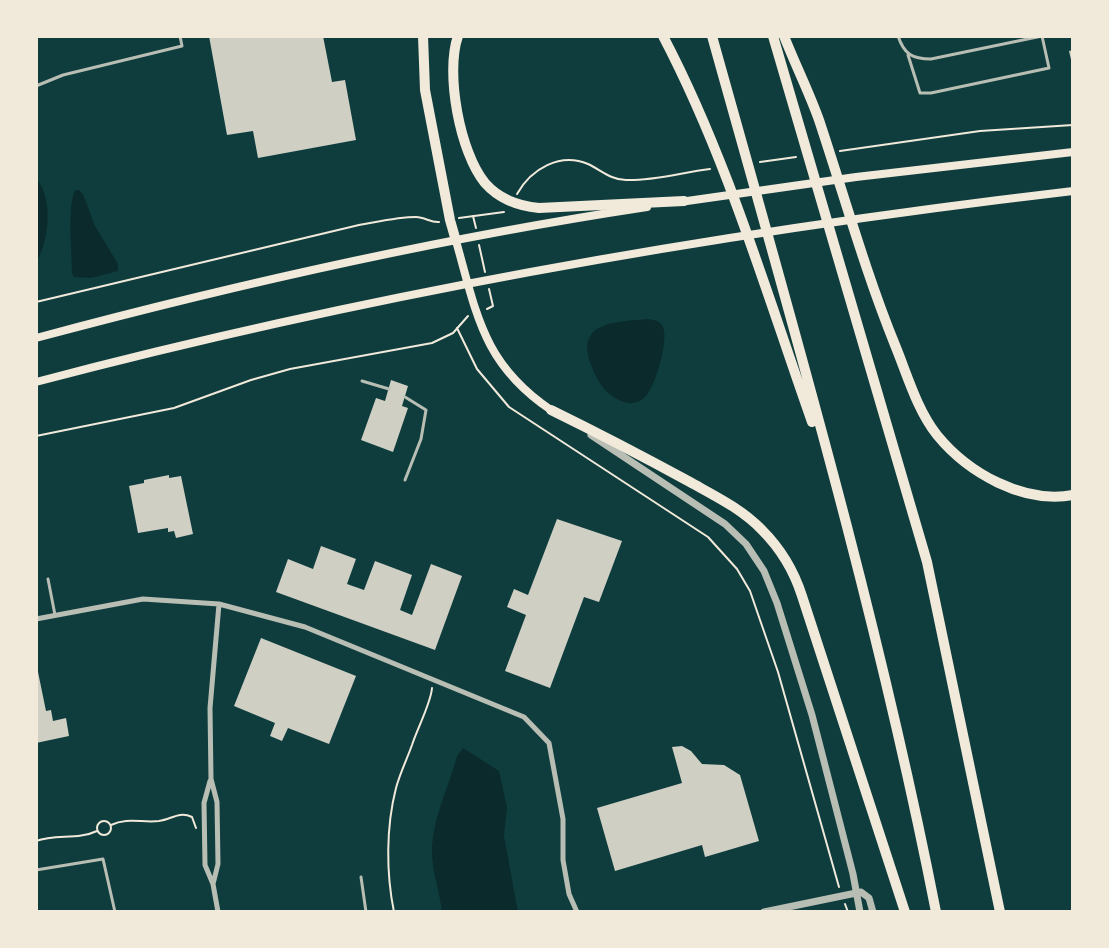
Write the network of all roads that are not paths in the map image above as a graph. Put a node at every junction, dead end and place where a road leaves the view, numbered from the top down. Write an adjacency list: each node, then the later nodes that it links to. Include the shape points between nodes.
1 (180, 36): 12 (lane, via 182,46 63,75)
2 (423, 36): 16 (highway, via 425,90)
3 (458, 36): 15 (highway, via 452,79 468,152 486,184 498,195 529,207 544,208)
4 (663, 36): 26 (highway, via 731,191)
5 (712, 36): 26 (highway)
6 (773, 36): 45 (highway, via 927,562)
7 (784, 36): 25 (highway, via 818,118 886,323 936,434 971,468 998,483 1042,495)
8 (898, 36): 11 (lane)
9 (1042, 36): 10 (lane); 11 (lane, via 1049,68 931,93 920,93)
10 (1027, 38): 11 (lane, via 931,59)
11 (908, 56)
12 (36, 86)
13 (1073, 152): 15 (main road)
14 (1073, 191): 17 (main road, via 726,238)
15 (684, 201): 16 (main road)
16 (456, 241): 17 (main road); 18 (main road, via 235,288)
17 (468, 283): 20 (main road, via 246,330); 23 (main road, via 481,326 500,363 524,390)
18 (36, 338)
19 (362, 381): 21 (lane)
20 (36, 382)
21 (389, 389)
22 (405, 397): 24 (lane, via 426,410 421,439)
23 (551, 410): 35 (street, via 714,516 741,539 756,559 775,596 803,682); 43 (highway, via 731,506 758,526 778,549 802,596)
24 (405, 480)
25 (1073, 495)
26 (843, 509): 44 (highway, via 900,741)
27 (48, 579): 29 (lane)
28 (219, 604): 29 (street, via 143,599); 31 (street, via 210,708); 39 (street, via 305,627 524,717 549,743 563,819 562,860)
29 (55, 616): 30 (street)
30 (36, 619)
31 (211, 779): 34 (street, via 217,802 218,864); 34 (street, via 204,803 204,834 205,865)
32 (36, 870): 36 (lane, via 103,859)
33 (361, 877): 38 (lane)
34 (213, 884): 37 (street)
35 (856, 892): 40 (street); 41 (street); 42 (street, via 869,898)
36 (115, 912)
37 (218, 912)
38 (366, 912)
39 (577, 912)
40 (764, 912)
41 (861, 912)
42 (873, 912)
43 (905, 912)
44 (936, 912)
45 (1000, 912)

